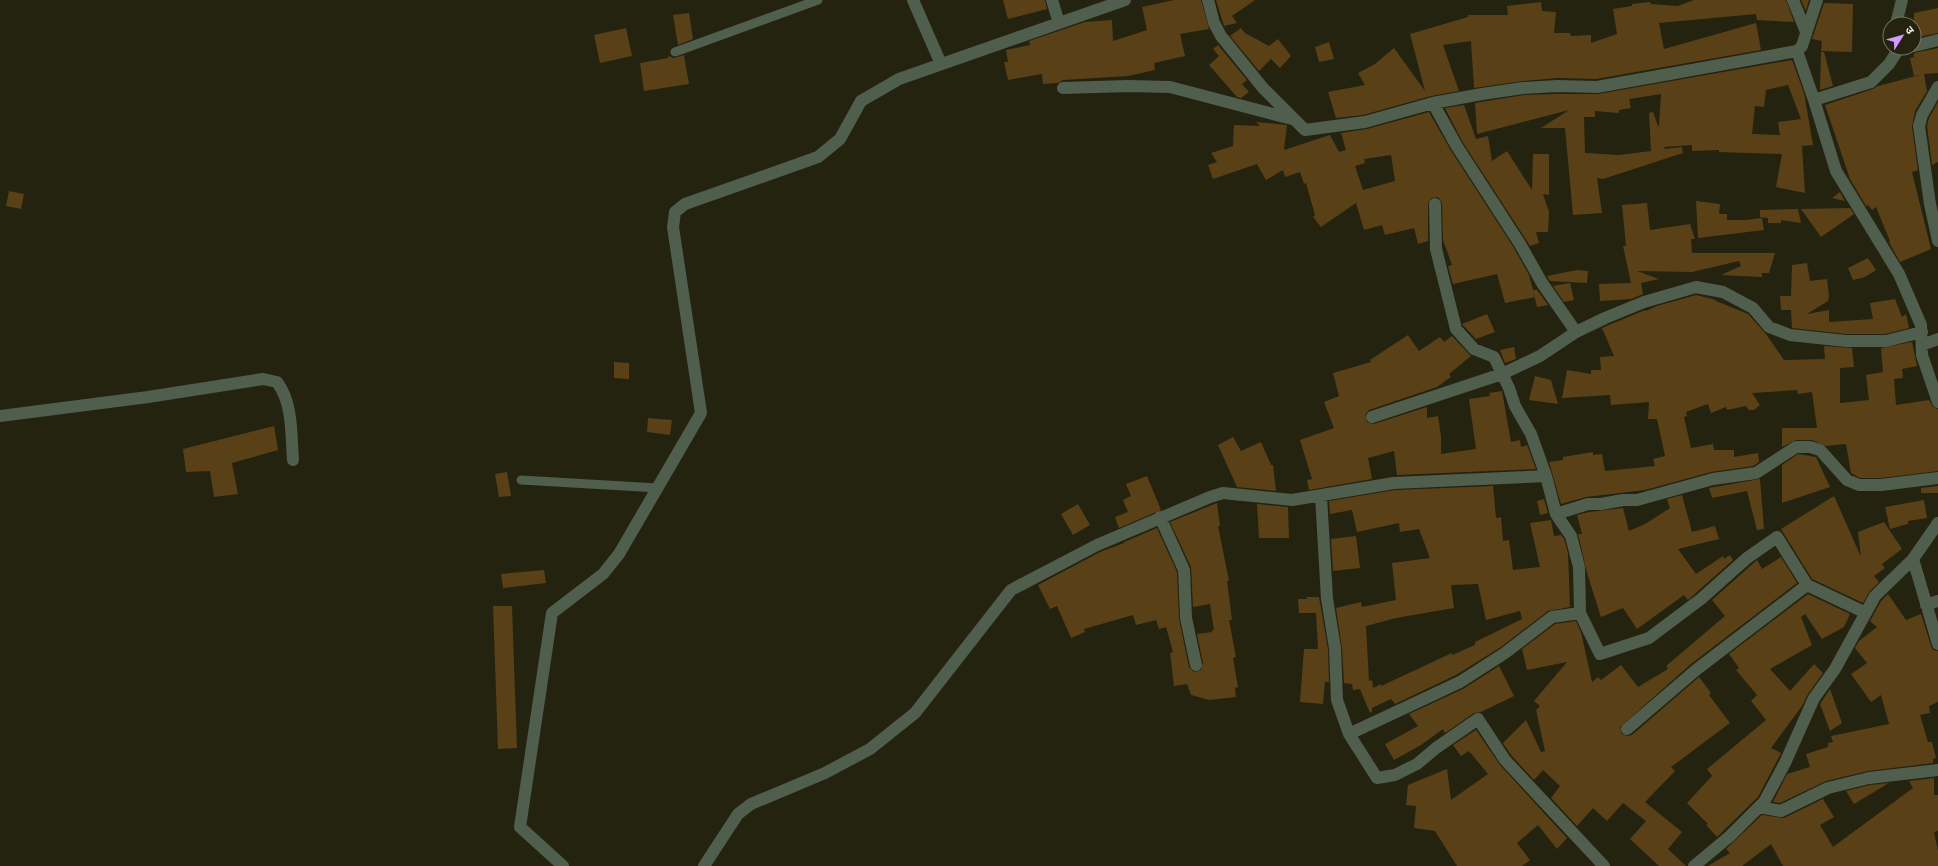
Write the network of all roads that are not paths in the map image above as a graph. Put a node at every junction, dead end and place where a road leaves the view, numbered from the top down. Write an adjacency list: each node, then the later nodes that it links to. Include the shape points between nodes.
1 (818, 0): 15 (lane)
2 (912, 0): 17 (street)
3 (1052, 0): 10 (street)
4 (1125, 0): 10 (street)
5 (1208, 0): 22 (street, via 1214,23 1221,36 1263,88)
6 (1793, 0): 11 (street)
7 (1817, 0): 11 (street)
8 (1902, 0): 9 (street)
9 (1898, 16)
10 (1059, 23): 17 (street)
11 (1806, 32): 14 (street, via 1802,46)
12 (1938, 40): 13 (street)
13 (1922, 44)
14 (1796, 51): 20 (street); 21 (street, via 1597,88 1523,88)
15 (675, 52)
16 (1895, 56): 20 (street, via 1871,82)
17 (940, 64): 37 (street, via 899,78 860,101 840,139 818,157 685,204 675,212 673,227 701,413)
18 (1938, 87): 24 (street, via 1922,115 1919,126)
19 (1064, 88): 22 (street, via 1170,87)
20 (1814, 100): 26 (street, via 1836,171 1899,274 1922,324)
21 (1433, 103): 22 (street, via 1365,122 1305,130); 25 (street, via 1456,145 1542,283)
22 (1294, 120)
23 (1435, 204): 29 (street, via 1436,249 1456,329 1474,349 1494,357)
24 (1938, 241)
25 (1576, 332): 26 (street, via 1644,302 1696,286 1723,292 1753,308 1769,327 1790,335 1846,341 1886,341); 29 (street, via 1540,356)
26 (1922, 332): 28 (street)
27 (1938, 339): 28 (street)
28 (1922, 345): 30 (street, via 1922,355)
29 (1502, 374): 32 (street); 34 (street, via 1515,406 1531,434)
30 (1938, 402)
31 (0, 416): 33 (street, via 263,379 277,382 284,391 289,409)
32 (1372, 418)
33 (293, 460)
34 (1546, 476): 38 (street, via 1394,483); 39 (street)
35 (1938, 478): 39 (street, via 1859,485 1848,480 1820,450 1796,447 1756,473 1713,479 1637,500 1588,504)
36 (521, 480): 37 (lane)
37 (658, 488): 54 (street, via 619,554 603,574 552,613 520,827)
38 (1321, 496): 40 (street, via 1292,500 1223,494); 51 (street, via 1327,599 1335,648 1337,700)
39 (1556, 514): 46 (street, via 1571,536 1579,567)
40 (1160, 518): 49 (street, via 1184,570 1186,618); 55 (street, via 1097,544 1011,590 916,713 864,752 825,773 751,804 738,814)
41 (1938, 523): 42 (street)
42 (1913, 560): 45 (street); 47 (street, via 1875,596)
43 (1807, 585): 46 (street, via 1777,537 1747,558 1701,599 1649,638 1600,654); 47 (street); 50 (street, via 1690,675)
44 (1938, 601): 45 (street)
45 (1926, 604): 48 (street)
46 (1580, 613): 51 (street, via 1552,617 1505,653 1460,682)
47 (1866, 613): 53 (street, via 1835,669 1814,698 1785,763)
48 (1938, 644)
49 (1196, 665)
50 (1627, 729)
51 (1349, 734): 56 (street, via 1377,778 1395,775 1417,764 1478,719 1504,760)
52 (1938, 770): 53 (street, via 1869,778 1828,788 1781,811)
53 (1759, 807): 57 (street)
54 (563, 866)
55 (704, 866)
56 (1604, 866)
57 (1694, 866)

